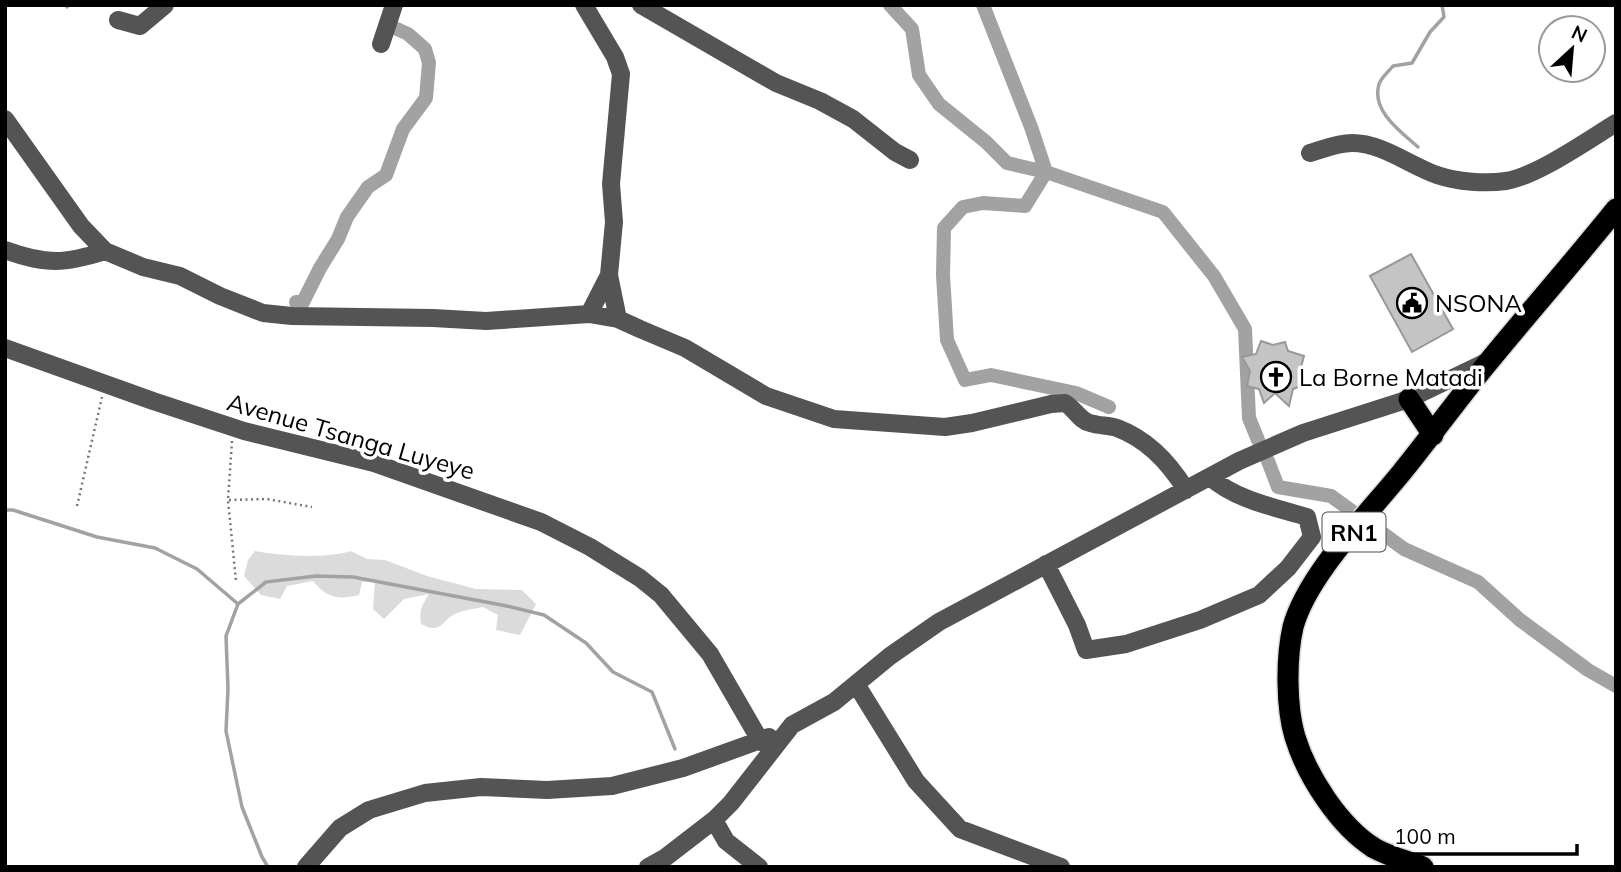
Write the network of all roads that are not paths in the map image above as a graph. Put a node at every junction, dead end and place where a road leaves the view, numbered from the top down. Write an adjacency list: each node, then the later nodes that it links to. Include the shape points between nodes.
1 (165, 5): 5 (street, via 140,26)
2 (394, 5): 6 (street)
3 (583, 5): 14 (street, via 621,74)
4 (641, 5): 10 (street, via 776,83 853,119)
5 (118, 20)
6 (381, 44)
7 (5, 119): 13 (street, via 81,226)
8 (1616, 123): 9 (street, via 1528,174 1507,181 1457,180 1370,145 1337,144)
9 (1310, 153)
10 (910, 160)
11 (1616, 209): 18 (highway, RN1)
12 (5, 250): 13 (street, via 54,262)
13 (105, 251): 15 (street, via 180,276 263,313 486,321)
14 (609, 275): 15 (street); 16 (street)
15 (589, 314): 16 (street)
16 (618, 319): 22 (street, via 685,348 766,396 834,419 945,427 1065,402 1089,424 1132,434 1174,471)
17 (5, 348): 26 (street, Avenue Tsanga Luyeye, via 233,427 387,468 541,522 590,547 661,595 710,654)
18 (1490, 360): 19 (street); 20 (highway, RN1)
19 (1409, 399): 20 (highway); 21 (street, via 1303,433)
20 (1433, 435): 34 (highway, RN1, via 1310,591 1294,626 1287,676 1295,737 1315,783 1346,824 1374,848)
21 (1210, 477): 22 (street); 23 (street, via 1220,487 1255,502 1307,517 1312,537 1259,595 1200,621 1126,644 1086,650)
22 (1186, 490): 23 (street)
23 (1046, 564): 24 (street, via 939,622)
24 (856, 684): 25 (street); 33 (street, via 916,781 960,829)
25 (792, 726): 26 (street); 28 (street)
26 (761, 742): 27 (street)
27 (729, 752): 28 (street); 30 (street, via 612,786 547,790 481,787 425,793 369,810 340,828)
28 (747, 779): 29 (street)
29 (714, 820): 31 (street); 32 (street, via 726,841)
30 (306, 867)
31 (648, 867)
32 (759, 867)
33 (1061, 867)
34 (1423, 867)

